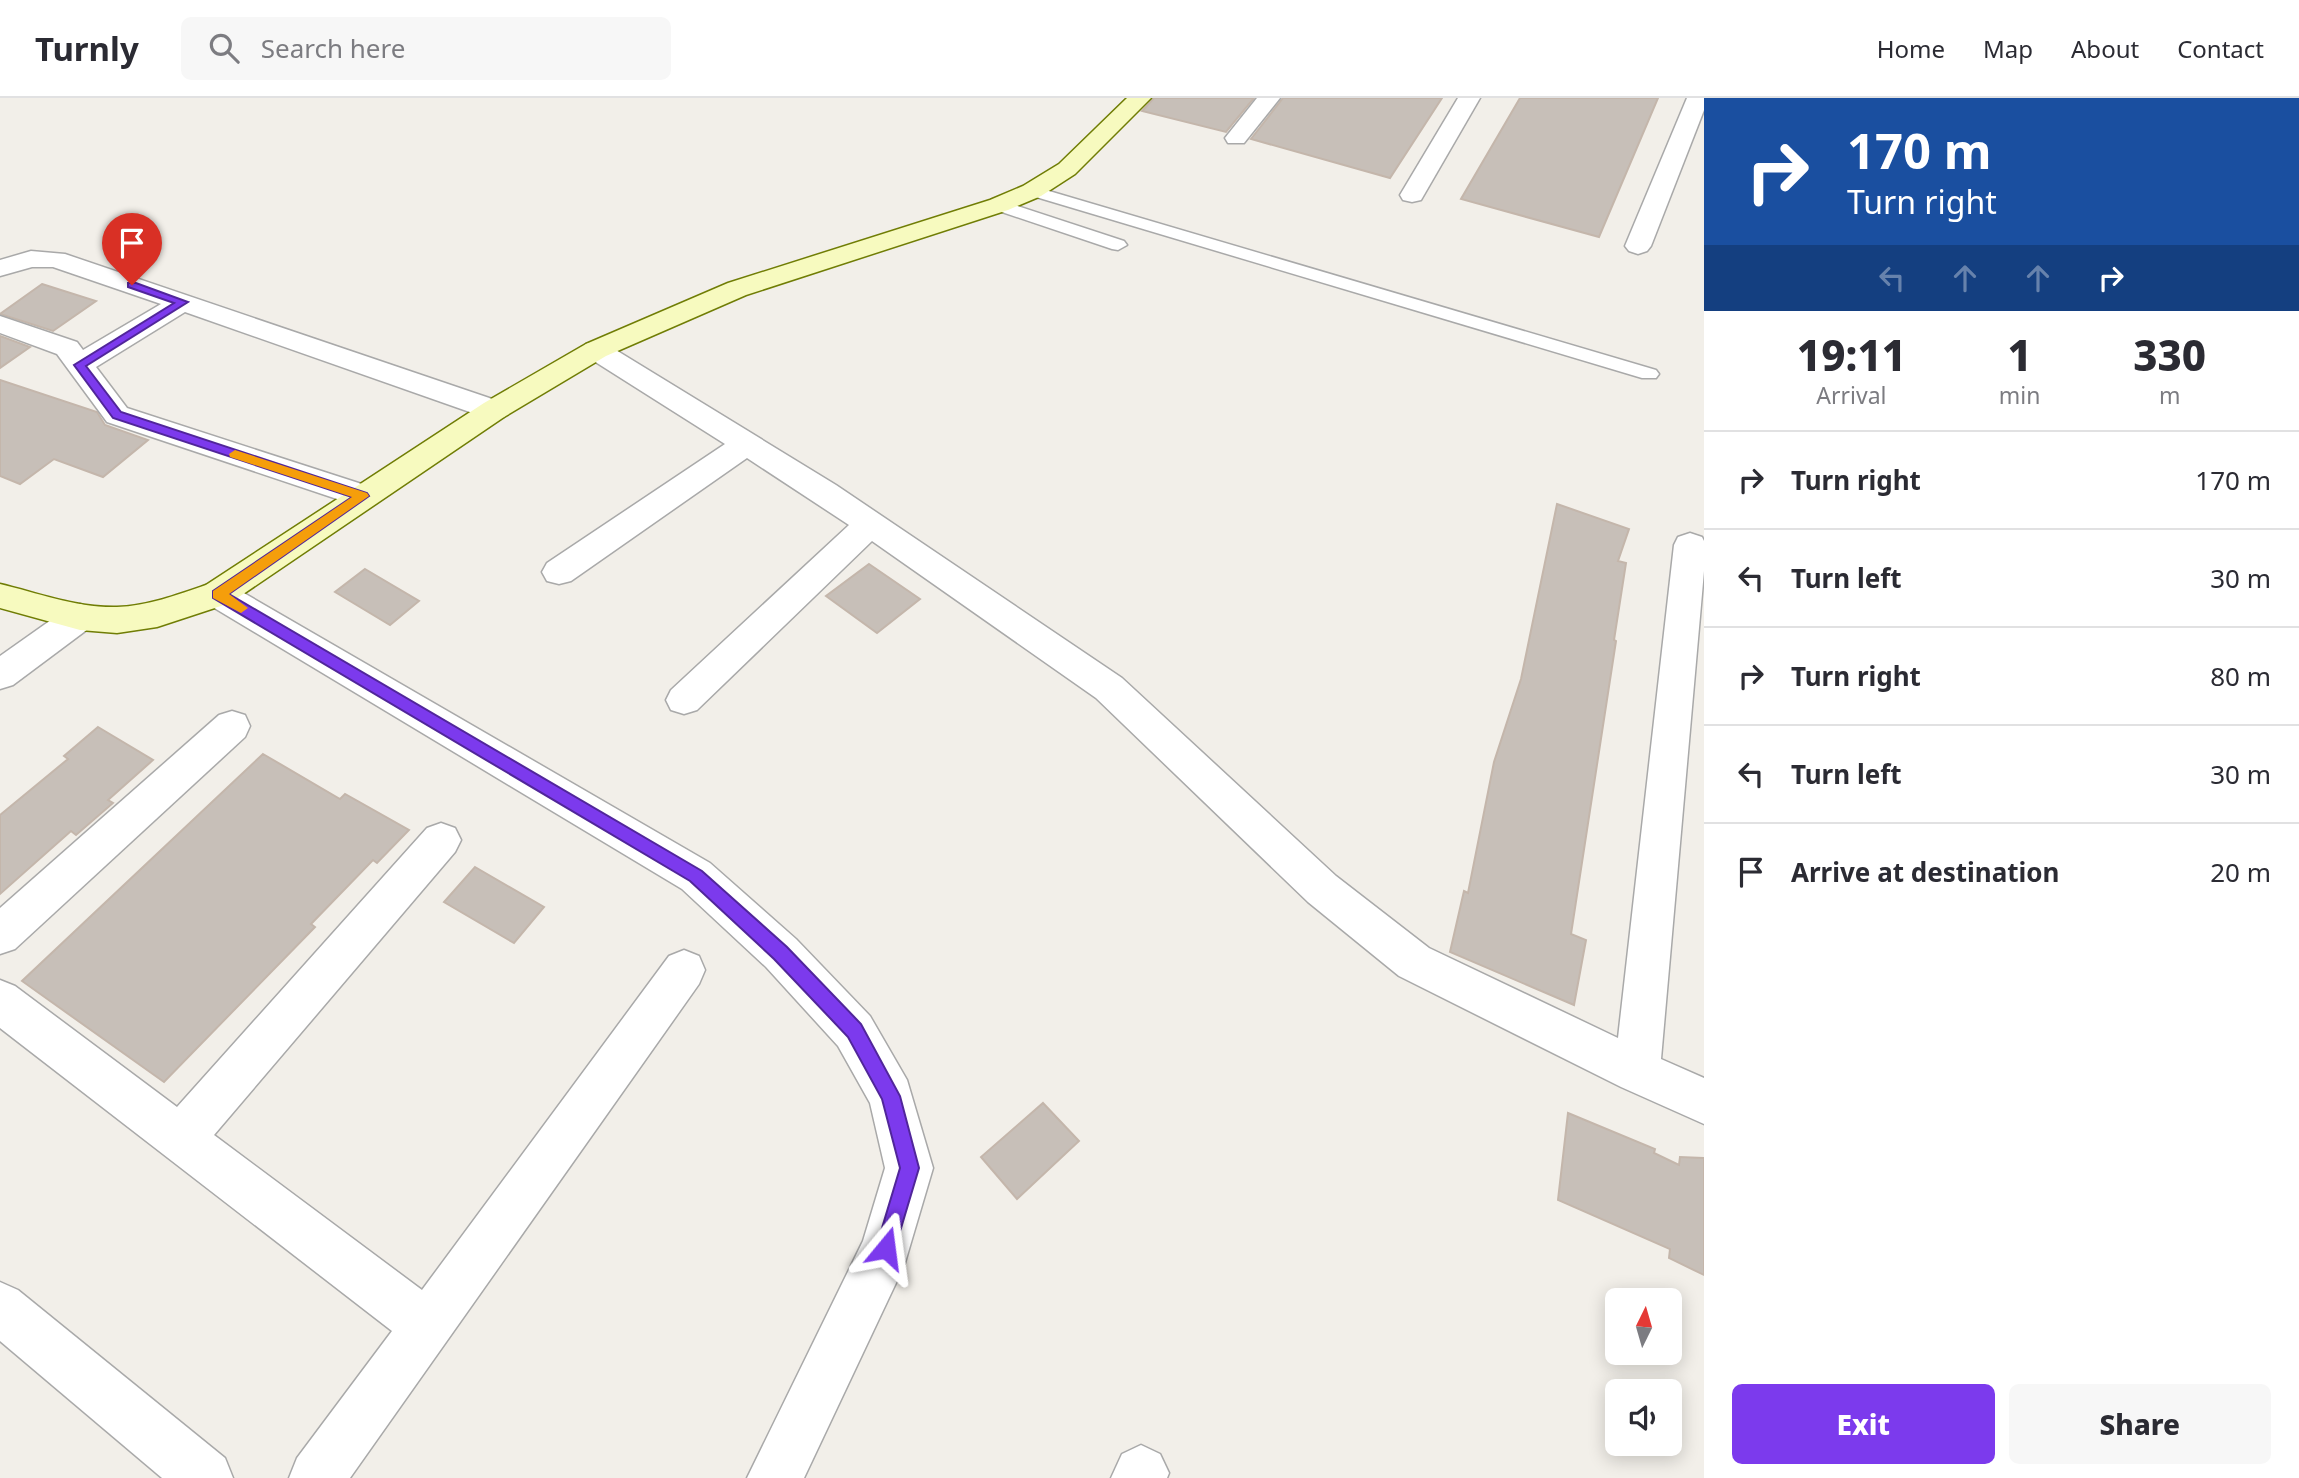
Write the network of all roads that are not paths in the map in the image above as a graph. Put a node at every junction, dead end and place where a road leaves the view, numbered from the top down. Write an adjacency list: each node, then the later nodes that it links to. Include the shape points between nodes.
1 (1140, 98): 6 (street, via 1067,169)
2 (1269, 98): 5 (street)
3 (1469, 98): 7 (street)
4 (1698, 98): 10 (street)
5 (1236, 138)
6 (1032, 191): 8 (street); 16 (lane)
7 (1412, 195)
8 (999, 205): 9 (lane); 14 (street, via 737,289)
9 (1118, 246)
10 (1638, 246)
11 (0, 268): 12 (street, via 31,259 56,259)
12 (183, 302): 15 (street); 17 (street)
13 (0, 324): 15 (street, via 67,348)
14 (596, 350): 17 (street); 18 (street)
15 (79, 365): 19 (street, via 117,415)
16 (1649, 374)
17 (494, 410): 19 (street)
18 (746, 444): 20 (street); 22 (street)
19 (363, 496): 23 (street)
20 (871, 524): 27 (street); 33 (street, via 1109,688 1322,889 1413,962)
21 (1690, 545): 33 (street)
22 (559, 572)
23 (218, 594): 25 (street, via 157,614 117,620); 40 (street, via 696,876 781,953 854,1031 891,1096 909,1168 886,1248)
24 (0, 596): 25 (street)
25 (80, 617): 26 (street)
26 (0, 675)
27 (684, 700)
28 (232, 726): 30 (street)
29 (441, 840): 35 (street)
30 (0, 935)
31 (684, 970): 37 (street)
32 (0, 1002): 35 (street)
33 (1636, 1071): 34 (street)
34 (1704, 1101)
35 (181, 1137): 37 (street)
36 (3, 1317): 38 (street)
37 (427, 1326): 39 (street)
38 (205, 1478)
39 (317, 1478)
40 (775, 1478)

